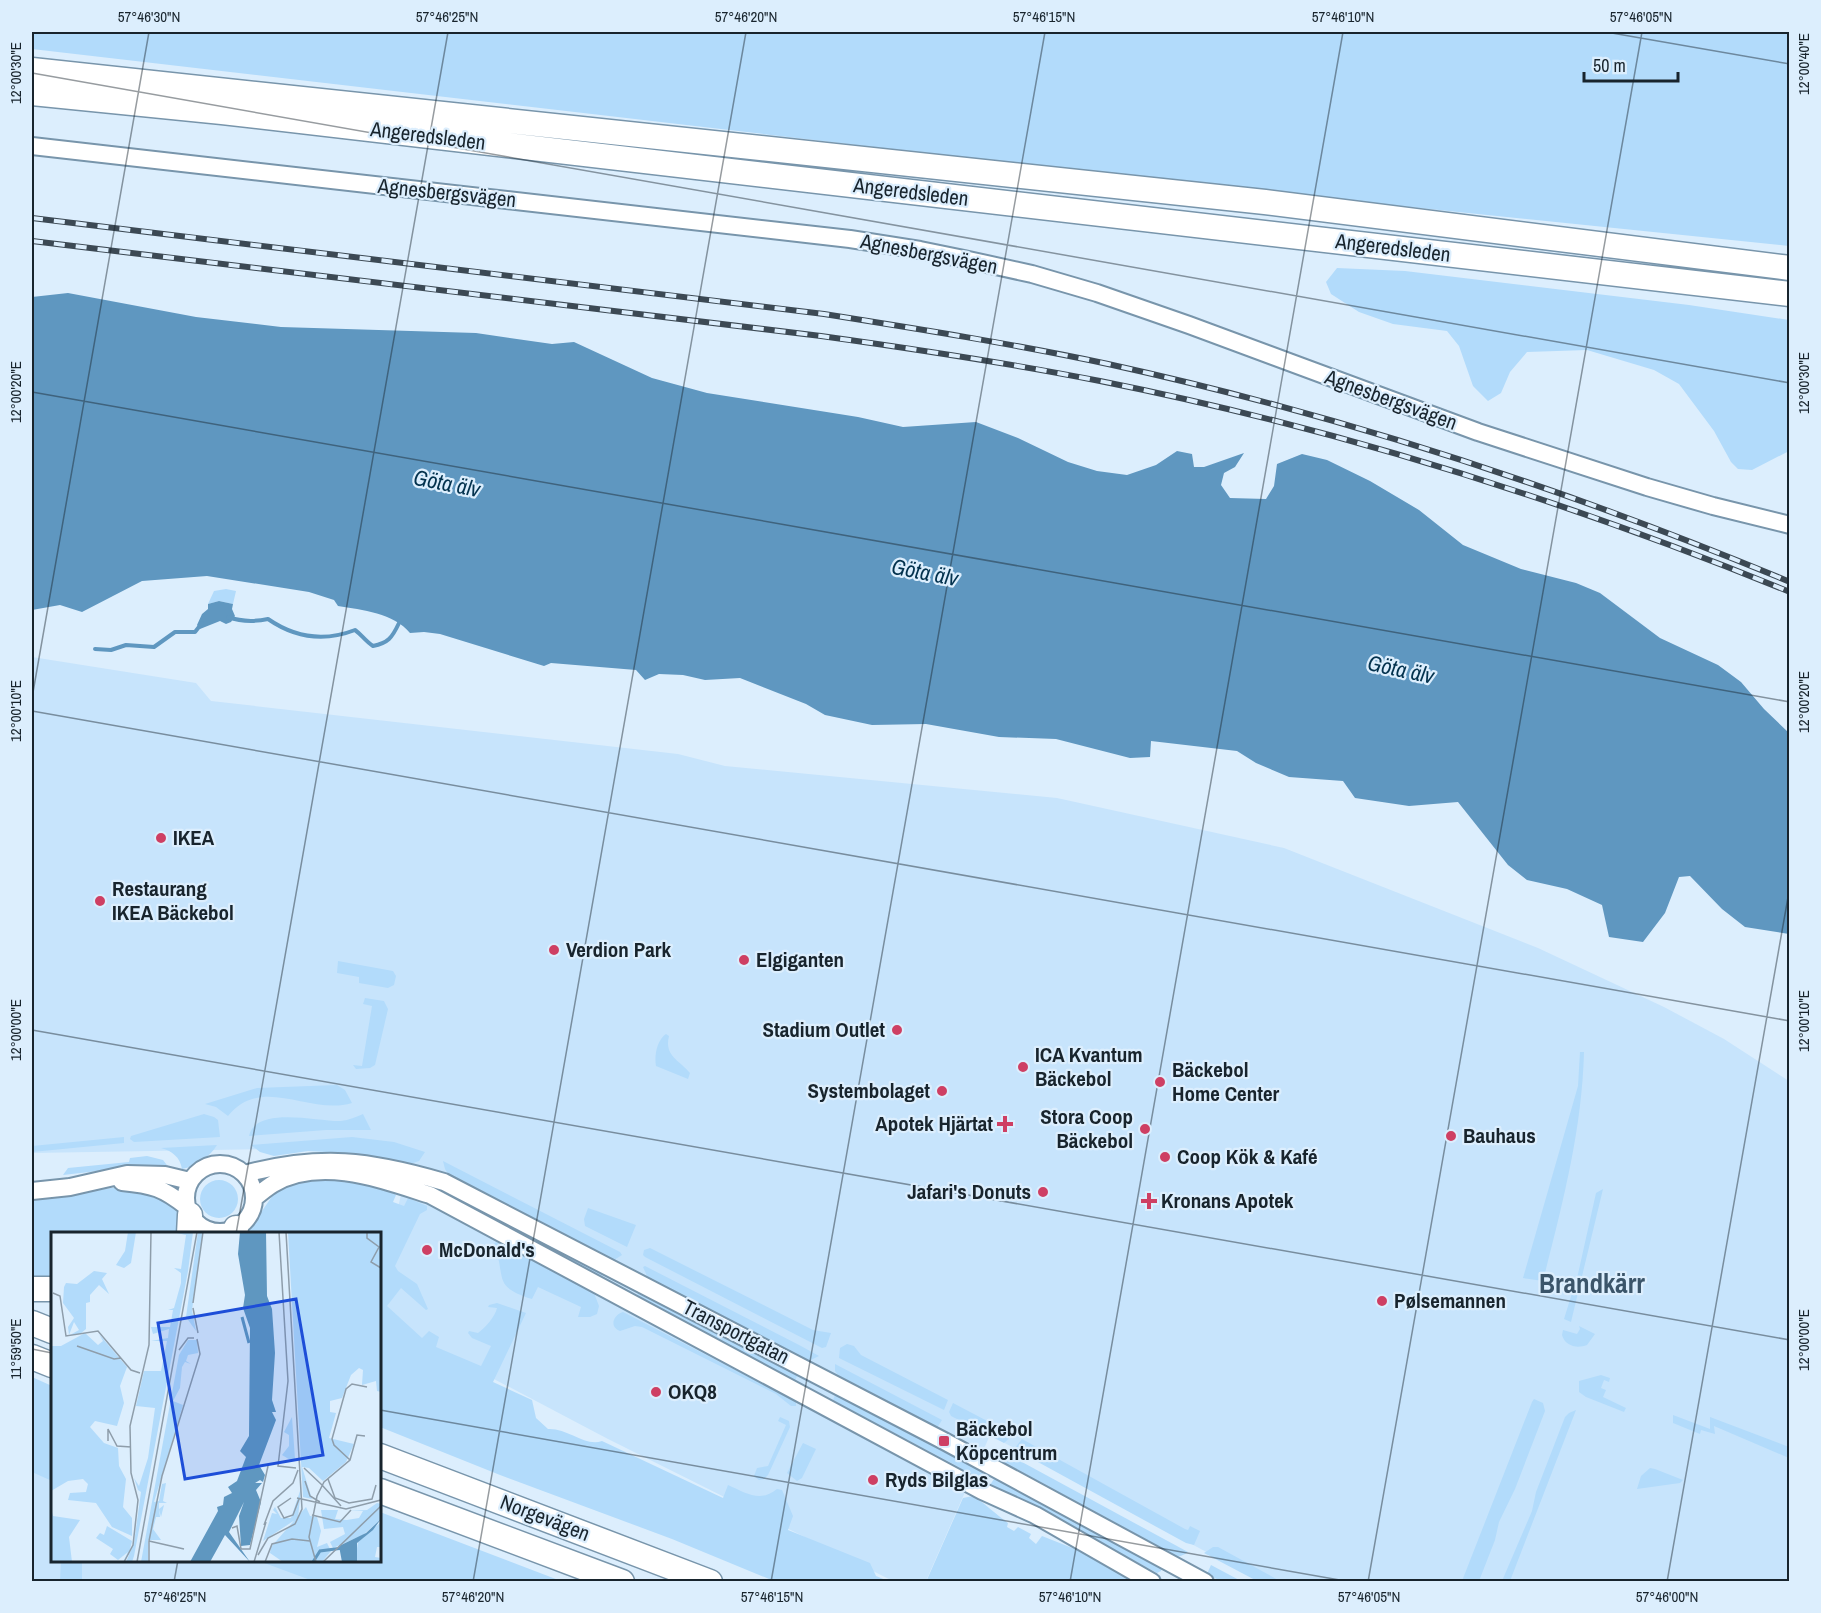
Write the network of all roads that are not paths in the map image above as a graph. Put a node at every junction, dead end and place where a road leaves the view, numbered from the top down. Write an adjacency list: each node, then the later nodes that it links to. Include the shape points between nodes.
1 (32, 70): 4 (highway, Angeredsleden, via 1265,202)
2 (32, 93): 7 (highway, Angeredsleden, via 246,114)
3 (32, 146): 8 (street, Agnesbergsvägen, via 850,239 964,259 1097,293 1478,432 1647,487)
4 (1594, 242): 5 (highway, via 1634,239); 6 (highway, Angeredsleden)
5 (1790, 252)
6 (1790, 268)
7 (1790, 294)
8 (1790, 525)
9 (244, 1174): 11 (street, via 229,1165 216,1164 199,1171); 13 (street, via 252,1185); 27 (street, Transportgatan, via 279,1165 329,1161 398,1169 444,1182 914,1425)
10 (103, 1180): 11 (street, Transportgatan, via 147,1173); 12 (street, Transportgatan); 14 (street, Transportgatan, via 163,1190)
11 (190, 1181): 14 (street, via 186,1194)
12 (32, 1191)
13 (254, 1198): 15 (street, Transportgatan, via 247,1219); 26 (street, Transportgatan, via 291,1176 328,1172 350,1173 430,1195 1035,1515)
14 (189, 1219): 15 (street, Transportgatan, via 212,1231)
15 (235, 1231)
16 (32, 1289): 17 (highway)
17 (51, 1289)
18 (32, 1323): 19 (highway)
19 (51, 1331)
20 (32, 1357): 21 (highway)
21 (51, 1365)
22 (382, 1456): 25 (highway, Norgevägen)
23 (381, 1491): 24 (highway, Norgevägen)
24 (622, 1581)
25 (710, 1581)
26 (1152, 1581)
27 (1205, 1581)

